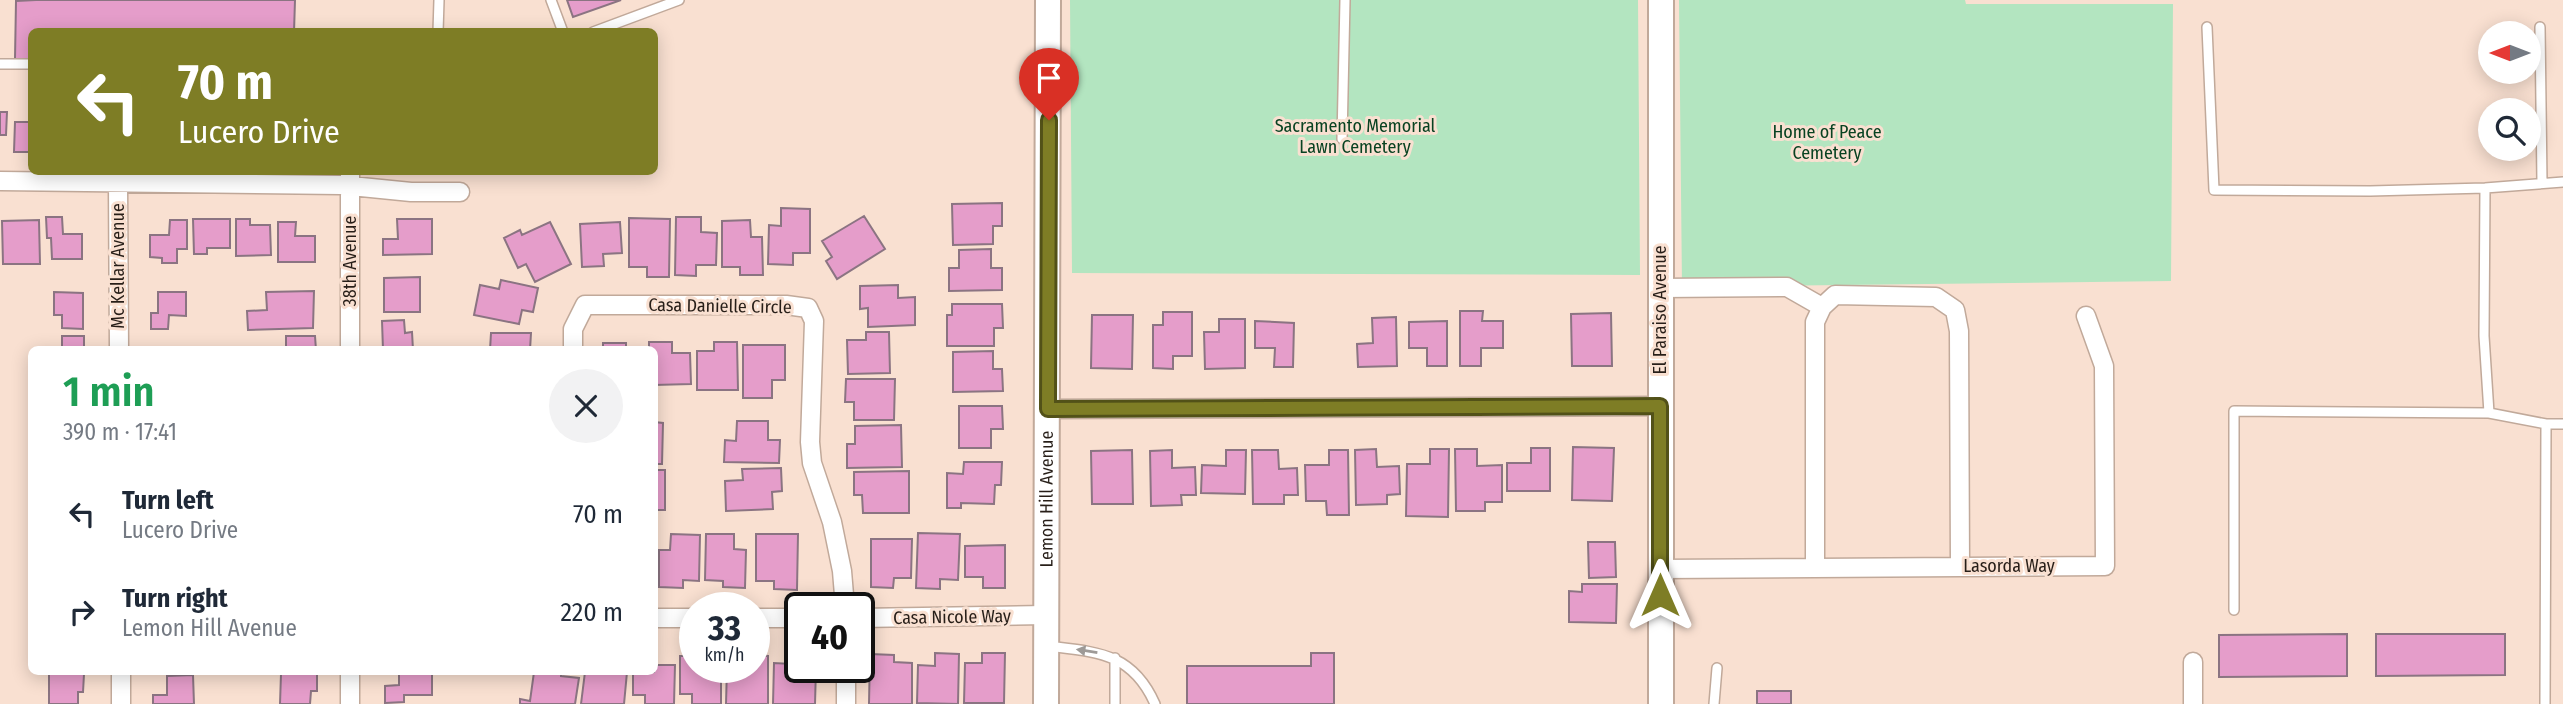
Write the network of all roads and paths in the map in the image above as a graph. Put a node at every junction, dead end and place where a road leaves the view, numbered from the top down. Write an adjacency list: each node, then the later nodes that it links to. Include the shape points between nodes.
1 (439, 0): 8 (lane)
2 (551, 0): 9 (lane)
3 (679, 0): 10 (lane)
4 (1048, 0): 29 (street, Lemon Hill Avenue)
5 (1345, 0): 14 (lane)
6 (1661, 0): 22 (street, El Paraiso Avenue)
7 (2207, 27): 20 (lane, via 2214,190)
8 (438, 28)
9 (562, 28)
10 (604, 28)
11 (0, 64): 12 (lane)
12 (28, 64)
13 (2541, 84): 19 (lane)
14 (1342, 139)
15 (350, 179): 18 (street); 21 (street, via 411,192); 26 (street, 38th Avenue)
16 (0, 181): 18 (street)
17 (2563, 182): 19 (lane)
18 (117, 183): 25 (street, Mc Kellar Avenue)
19 (2542, 183): 20 (lane)
20 (2485, 188): 30 (lane, via 2484,336)
21 (460, 192)
22 (1661, 288): 23 (street, via 1787,287); 28 (street, El Paraiso Avenue)
23 (1822, 307): 33 (street, via 1815,322); 34 (street, via 1835,295 1906,296 1936,297 1955,310 1959,331)
24 (2086, 316): 34 (street, Lasorda Way, via 2104,366 2105,566)
25 (119, 346)
26 (350, 346)
27 (573, 346): 36 (street, Casa Danielle Circle, via 573,329 585,304 808,308 814,321 812,463 832,522)
28 (1660, 406): 29 (street); 35 (street, El Paraiso Avenue)
29 (1048, 409): 38 (street, Lemon Hill Avenue)
30 (2489, 413): 31 (lane); 37 (lane, via 2234,411)
31 (2546, 424): 32 (lane); 58 (lane)
32 (2563, 424)
33 (1815, 567): 34 (street, Lasorda Way); 35 (street, Lasorda Way)
34 (1960, 567)
35 (1660, 569): 55 (street, El Paraiso Avenue)
36 (844, 592)
37 (2234, 610)
38 (1045, 615): 41 (street, Casa Nicole Way); 42 (street, Lemon Hill Avenue)
39 (658, 618): 40 (street)
40 (679, 618)
41 (875, 618)
42 (1046, 646): 43 (lane, one-way to 42); 52 (street, Lemon Hill Avenue)
43 (1115, 657): 53 (lane); 54 (lane, via 1149,691)
44 (2193, 662): 57 (street)
45 (1717, 667): 56 (lane)
46 (121, 675): 49 (street)
47 (350, 675): 50 (street)
48 (846, 683): 51 (street)
49 (121, 704)
50 (350, 704)
51 (846, 704)
52 (1046, 704)
53 (1115, 704)
54 (1155, 704)
55 (1661, 704)
56 (1714, 704)
57 (2193, 704)
58 (2545, 704)

